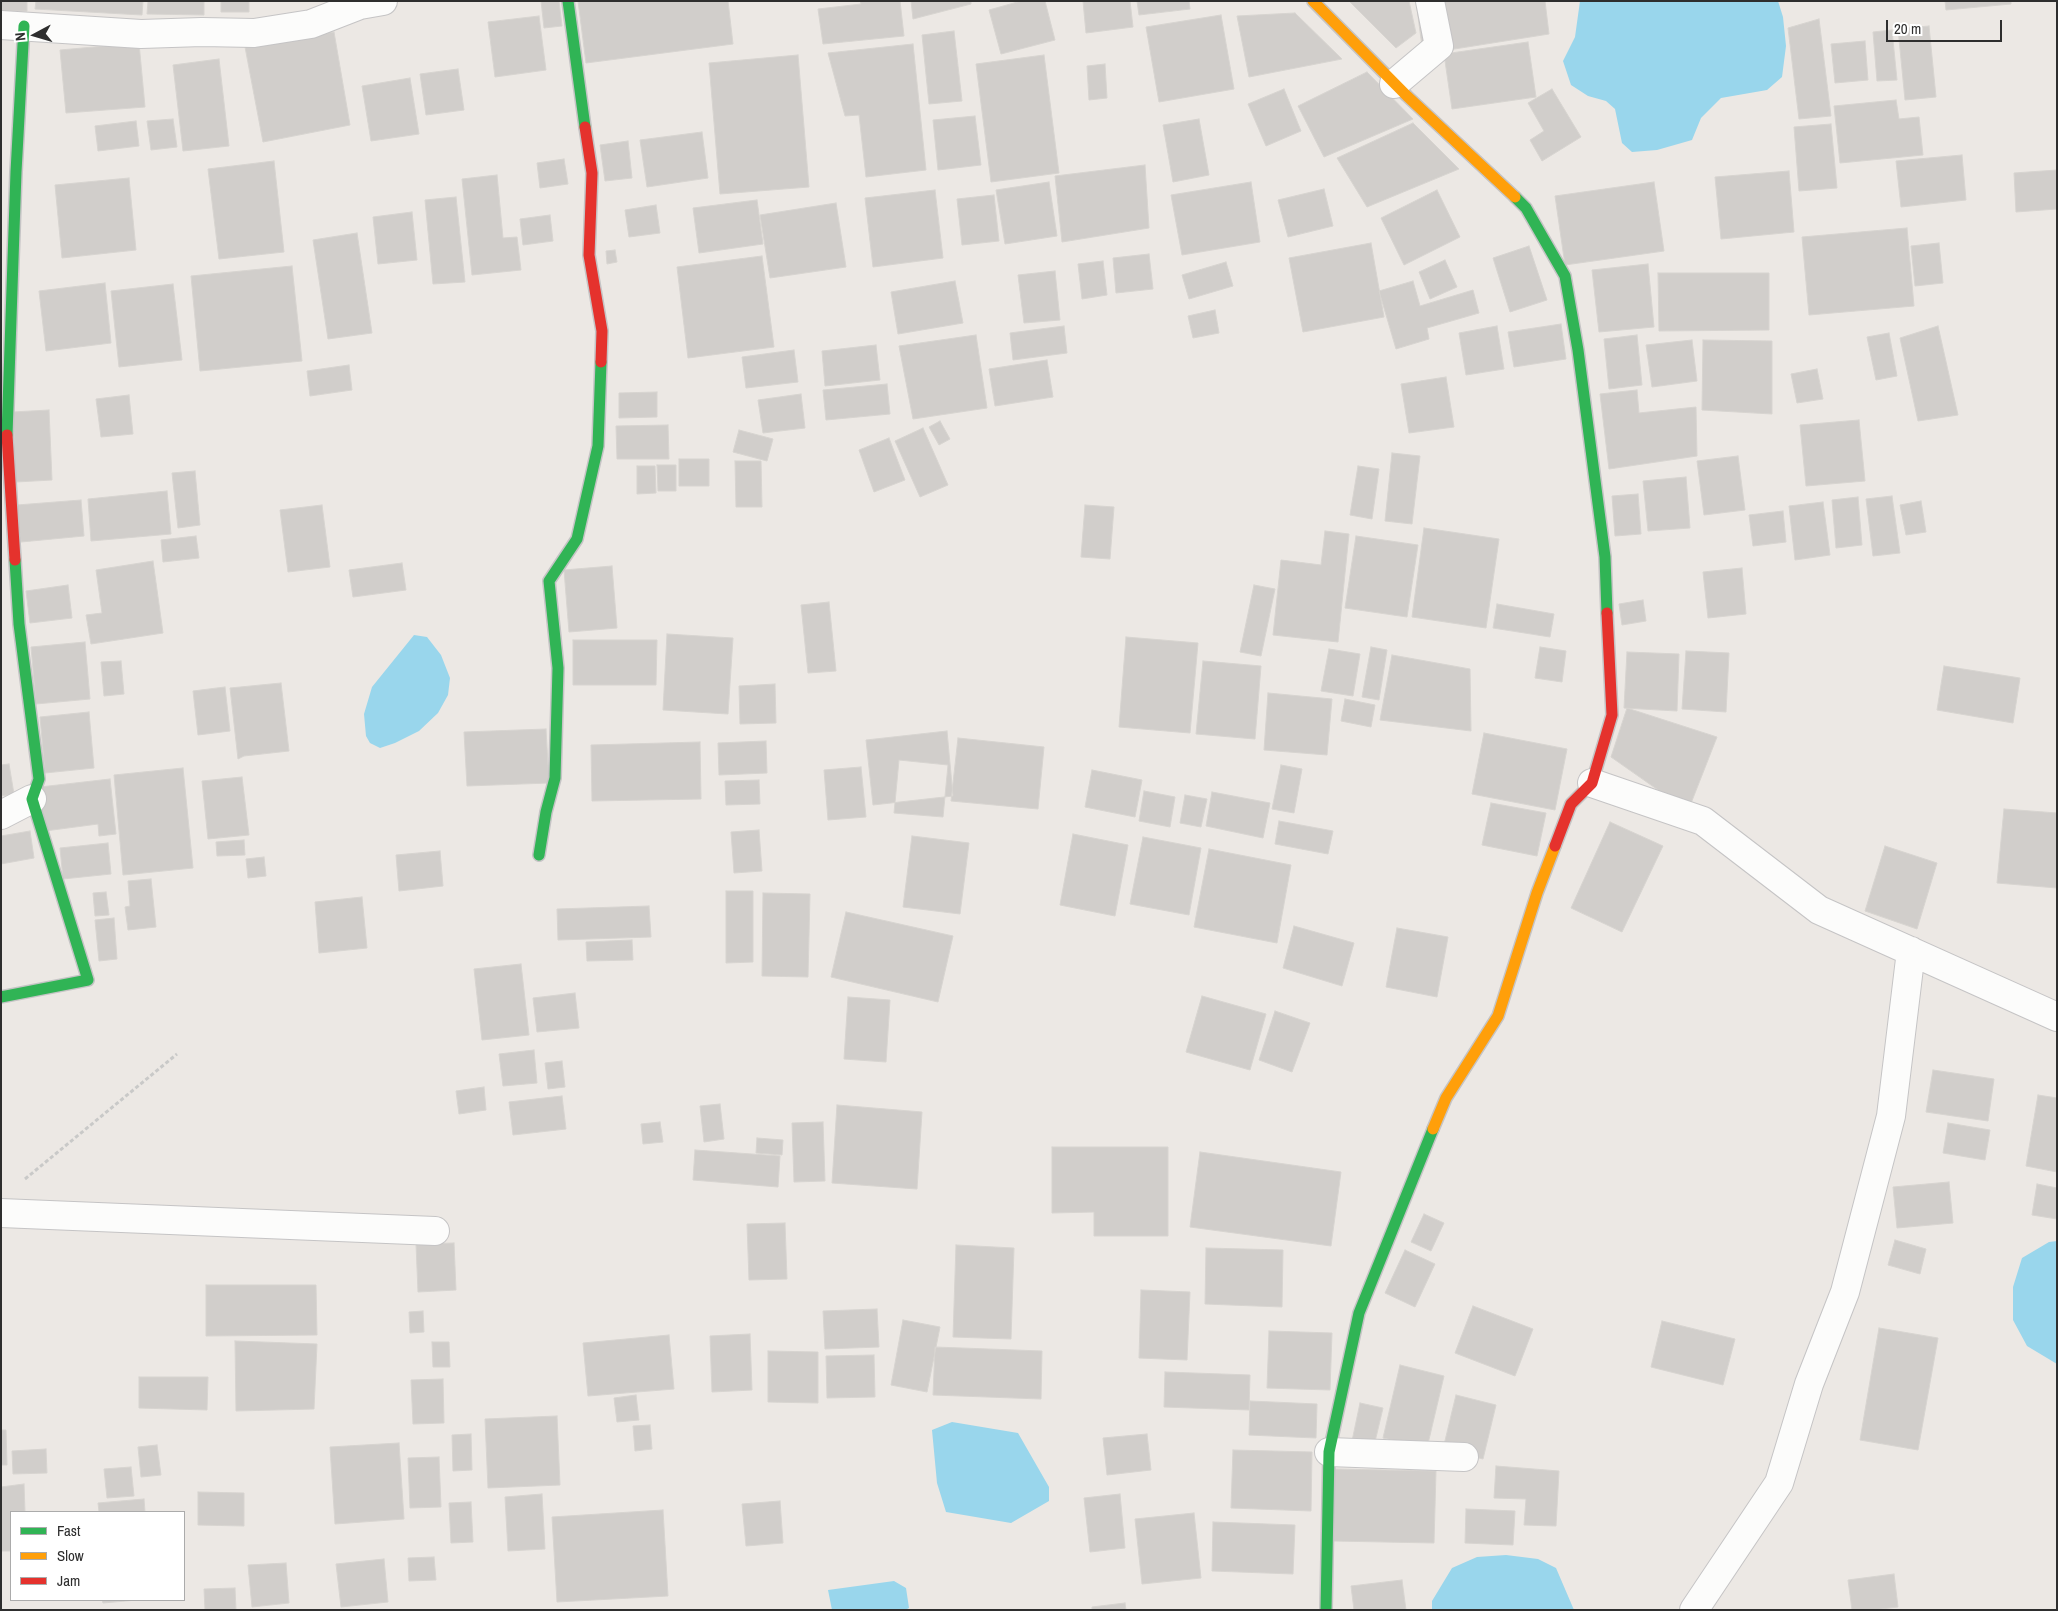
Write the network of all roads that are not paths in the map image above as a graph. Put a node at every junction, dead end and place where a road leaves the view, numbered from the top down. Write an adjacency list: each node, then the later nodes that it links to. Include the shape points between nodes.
1 (383, 1): 5 (street, via 360,5 311,24 254,33 141,34)
2 (568, 1): 10 (street, via 592,173 589,255 602,330 598,446 577,539 549,581 558,668 555,778)
3 (1313, 1): 6 (street)
4 (1430, 1): 6 (street, via 1439,46)
5 (13, 25): 8 (street, via 16,172 6,402 7,450 19,624 39,779)
6 (1394, 84): 7 (street, via 1526,208 1565,276 1605,557 1612,715)
7 (1592, 783): 11 (street, via 1703,821 1819,910); 16 (street, via 1571,804 1537,893 1498,1016 1446,1098 1359,1313)
8 (32, 799): 9 (street); 12 (street, via 88,980)
9 (3, 814)
10 (539, 855)
11 (1911, 951): 13 (street); 19 (street, via 1891,1116 1845,1292 1809,1384 1778,1483)
12 (1, 997)
13 (2057, 1017)
14 (1, 1213): 15 (street)
15 (435, 1231)
16 (1329, 1452): 17 (street); 18 (street)
17 (1464, 1457)
18 (1326, 1610)
19 (1694, 1610)

